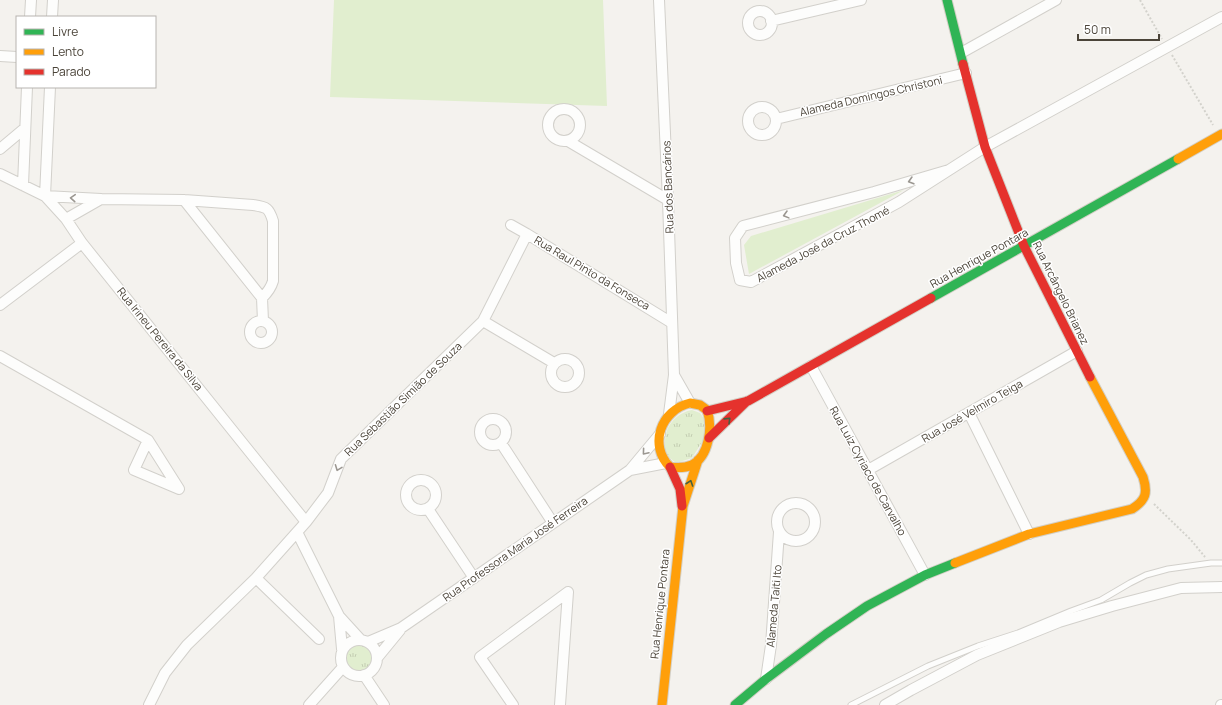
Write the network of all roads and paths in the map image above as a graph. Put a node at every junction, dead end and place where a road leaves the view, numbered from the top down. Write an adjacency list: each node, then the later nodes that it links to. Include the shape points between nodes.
1 (31, 0): 8 (street)
2 (53, 0): 9 (street)
3 (659, 0): 31 (street, Rua dos Bancários)
4 (861, 0): 11 (street)
5 (947, 0): 13 (street, Rua Arcângelo Brianez)
6 (1056, 0): 13 (street)
7 (1140, 0): 12 (path)
8 (30, 16)
9 (52, 16)
10 (1222, 17): 12 (street, Alameda José da Cruz Thomé)
11 (772, 20)
12 (1167, 47): 21 (path); 23 (street, Alameda José da Cruz Thomé)
13 (961, 53): 16 (street, Rua Arcângelo Brianez)
14 (0, 56): 15 (street)
15 (16, 57)
16 (966, 73): 19 (street, Alameda Domingos Christoni); 23 (street, Rua Arcângelo Brianez)
17 (27, 88): 20 (street)
18 (50, 88): 28 (street)
19 (776, 119)
20 (25, 128): 24 (street); 27 (street)
21 (1220, 135): 36 (street, Rua Henrique Pontara)
22 (568, 141): 31 (street)
23 (985, 147): 25 (street, Alameda José da Cruz Thomé); 36 (street, Rua Arcângelo Brianez)
24 (0, 149)
25 (949, 170): 25 (street, Alameda José da Cruz Thomé, one-way to 25, via 743,226 736,238 736,263 740,280 751,282 776,270 899,202)
26 (0, 174): 27 (street, Rua Irineu Pereira da Silva)
27 (23, 185): 28 (street, Rua Irineu Pereira da Silva)
28 (45, 196): 29 (street, one-way to 28); 32 (street, Rua Irineu Pereira da Silva)
29 (101, 199): 30 (street); 32 (street)
30 (184, 200): 37 (street); 37 (street, via 264,206 270,213 273,221 273,281 269,291)
31 (668, 200): 41 (street, Rua dos Bancários)
32 (66, 219): 35 (street, Rua Irineu Pereira da Silva)
33 (510, 225): 34 (street, Rua Raul Pinto da Fonseca)
34 (527, 234): 40 (street, Rua Sebastião Simião de Souza); 41 (street, Rua Raul Pinto da Fonseca)
35 (82, 243): 38 (street); 63 (street, Rua Irineu Pereira da Silva)
36 (1024, 246): 42 (street, Rua Arcângelo Brianez); 45 (street, Rua Henrique Pontara)
37 (262, 298): 39 (street)
38 (0, 305)
39 (263, 321)
40 (483, 321): 44 (street); 63 (street, Rua Sebastião Simião de Souza, one-way to 63, via 341,459 328,493)
41 (672, 323): 46 (street, Rua dos Bancários)
42 (1077, 351): 50 (street, Rua José Velmiro Teiga); 60 (street, Rua Arcângelo Brianez, via 1143,477)
43 (0, 356): 54 (street)
44 (554, 363)
45 (811, 366): 47 (street, Rua Henrique Pontara); 59 (street, Rua Luiz Cyriaco de Carvalho)
46 (674, 375): 48 (street, Rua dos Bancários); 51 (street, Rua dos Bancários)
47 (748, 401): 49 (street, Rua Henrique Pontara); 53 (street, Rua Henrique Pontara, one-way to 47)
48 (690, 403): 49 (street, via 700,405); 51 (street)
49 (707, 411): 53 (street)
50 (969, 413): 59 (street, Rua José Velmiro Teiga); 67 (street)
51 (670, 414): 52 (street)
52 (660, 434): 57 (street, via 660,450); 58 (street, Rua Professora Maria José Ferreira, one-way to 58)
53 (709, 438): 56 (street)
54 (148, 440): 54 (street, via 134,470 178,489 171,476)
55 (501, 443): 64 (street)
56 (698, 460): 57 (street, via 686,467); 61 (street, Rua Henrique Pontara, one-way to 56)
57 (668, 465): 58 (street, Rua Professora Maria José Ferreira); 61 (street, Rua Henrique Pontara, via 680,489)
58 (630, 470): 64 (street, Rua Professora Maria José Ferreira)
59 (868, 470): 70 (street, Rua Luiz Cyriaco de Carvalho)
60 (1146, 496): 67 (street, via 1140,505 1132,509); 68 (path)
61 (683, 506): 88 (street, Rua Henrique Pontara)
62 (428, 509): 72 (street)
63 (306, 522): 65 (street, Rua Sebastião Simião de Souza)
64 (553, 523): 72 (street, Rua Professora Maria José Ferreira)
65 (297, 532): 71 (street, Rua Sebastião Simião de Souza); 74 (street)
66 (779, 532): 82 (street, Alameda Taiti Ito)
67 (1029, 534): 70 (street)
68 (1211, 563): 69 (lane); 90 (lane, via 1146,574 1101,600 928,666)
69 (1222, 563)
70 (925, 575): 82 (street, via 867,606)
71 (256, 578): 76 (street); 83 (street, Rua Sebastião Simião de Souza, via 187,645 165,673)
72 (474, 578): 75 (street, Rua Professora Maria José Ferreira)
73 (1222, 587): 91 (street, via 1181,588 1059,622 977,655)
74 (339, 616): 77 (street); 78 (street)
75 (401, 628): 77 (street, Rua Professora Maria José Ferreira); 79 (street, Rua Professora Maria José Ferreira)
76 (319, 639)
77 (364, 641): 78 (street, via 350,642); 79 (street, via 373,646)
78 (342, 649): 80 (street, via 340,655)
79 (377, 658): 81 (street, via 374,669)
80 (343, 667): 81 (street, via 352,675); 84 (street)
81 (364, 675): 85 (street)
82 (766, 679): 89 (street)
83 (149, 705)
84 (309, 705)
85 (384, 705)
86 (513, 705): 87 (street, via 480,657 568,592)
87 (560, 705)
88 (662, 705)
89 (734, 705)
90 (851, 705)
91 (885, 705)

